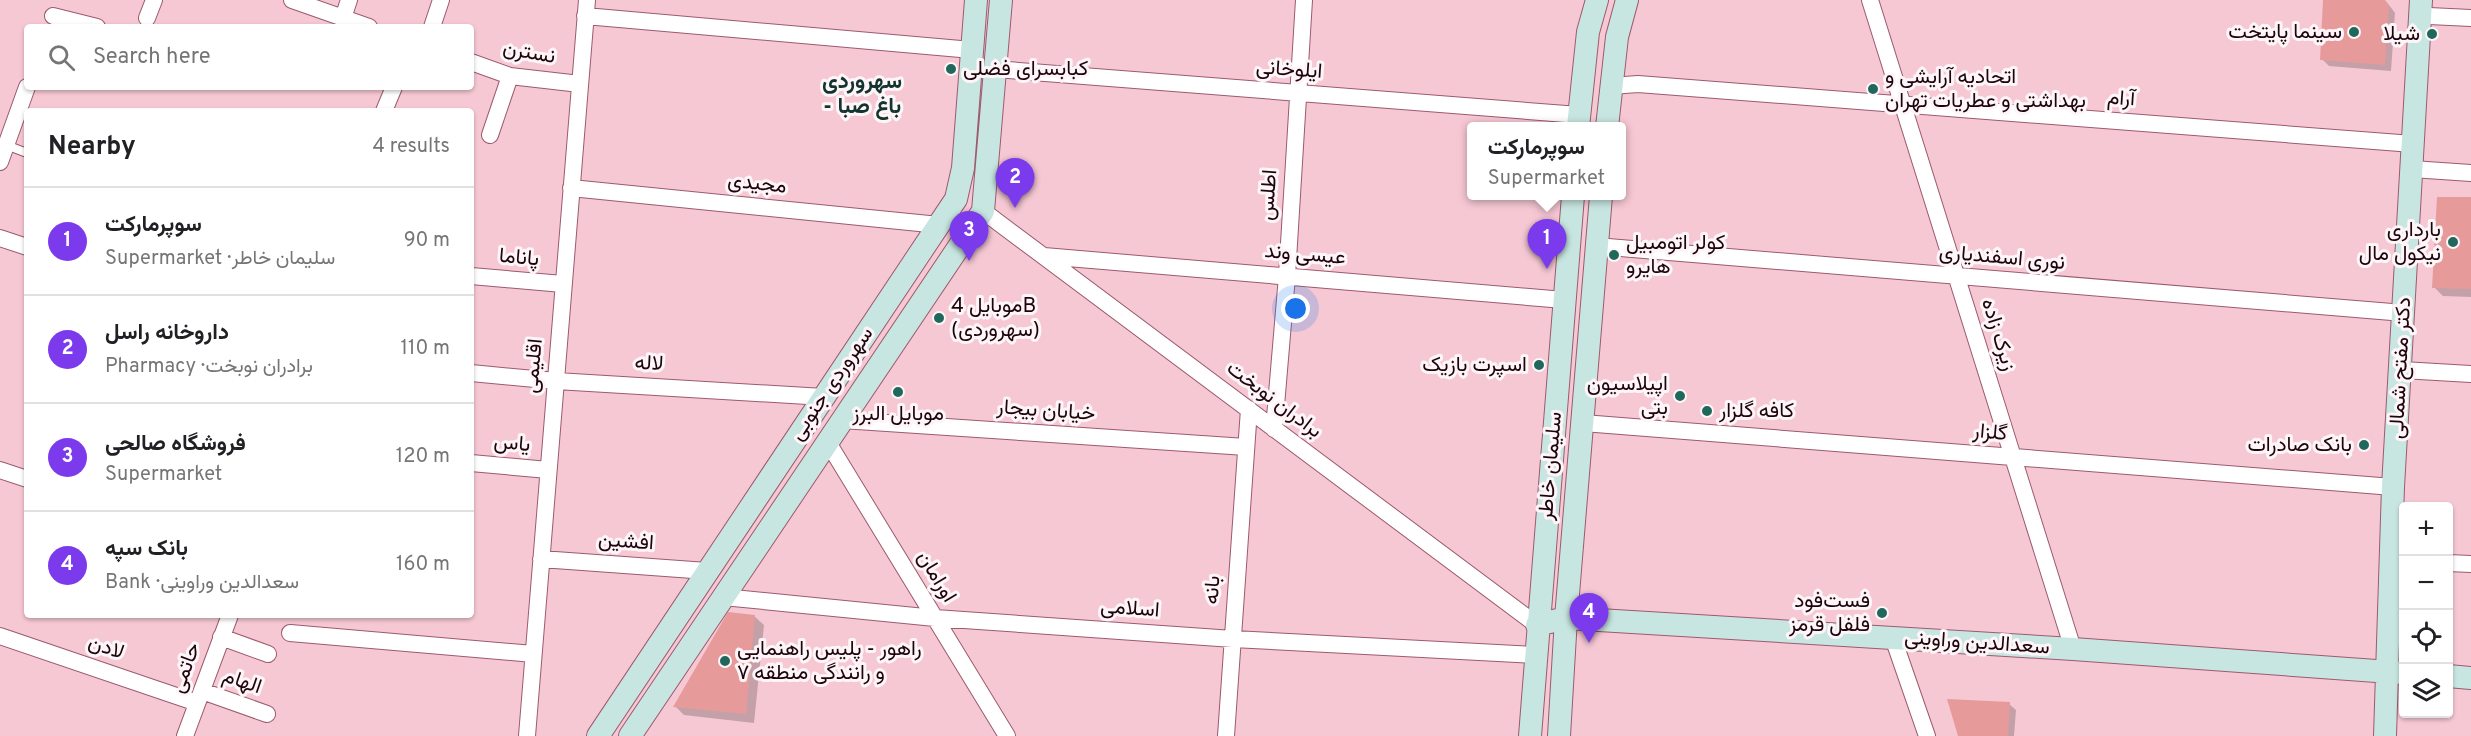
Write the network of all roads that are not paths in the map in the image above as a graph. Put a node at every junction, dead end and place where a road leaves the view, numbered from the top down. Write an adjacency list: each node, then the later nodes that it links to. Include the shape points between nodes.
1 (59, 0): 18 (street)
2 (154, 0): 15 (street)
3 (292, 0): 16 (street)
4 (349, 0): 16 (street)
5 (441, 0): 21 (street)
6 (976, 0): 23 (main road, سهروردی جنوبی)
7 (1001, 0): 25 (main road, سهروردی جنوبی)
8 (1304, 0): 31 (street, اطلس)
9 (1590, 0): 22 (street)
10 (1597, 0): 22 (main road)
11 (1627, 0): 28 (main road, via 1617,37)
12 (1870, 0): 32 (street, زیرک زاده)
13 (586, 8): 23 (street); 27 (street, اقلیمی)
14 (2425, 8): 17 (street); 38 (main road, دکتر مفتح شمالی)
15 (147, 18)
16 (343, 18): 20 (street)
17 (2471, 18)
18 (51, 22): 19 (street)
19 (69, 24)
20 (360, 24)
21 (433, 24)
22 (1588, 32): 34 (main road)
23 (972, 50): 48 (main road, سهروردی جنوبی, via 963,168 956,199)
24 (474, 63): 26 (street, نسترن)
25 (995, 69): 31 (street, ایلوخانی); 47 (main road, سهروردی جنوبی)
26 (510, 76): 27 (street, نسترن); 37 (street)
27 (580, 84): 44 (street, اقلیمی)
28 (1611, 86): 32 (street, آرام, via 1638,84); 35 (main road)
29 (25, 90): 36 (street)
30 (393, 90): 33 (street)
31 (1298, 93): 34 (street, ایلوخانی); 54 (street, اطلس)
32 (1902, 105): 38 (street, آرام); 55 (street, زیرک زاده)
33 (385, 108)
34 (1579, 121)
35 (1607, 122)
36 (6, 124): 39 (street)
37 (490, 135)
38 (2413, 144): 42 (main road, دکتر مفتح شمالی)
39 (6, 145): 40 (lane); 41 (street)
40 (24, 152)
41 (0, 162)
42 (2412, 169): 43 (street); 58 (main road, دکتر مفتح شمالی)
43 (2471, 173)
44 (571, 188): 48 (street, مجیدی); 56 (street, اقلیمی)
45 (1573, 200): 57 (main road, سلیمان خاطر)
46 (1600, 200): 51 (main road, سلیمان خاطر)
47 (983, 211): 52 (street, برادران نوبخت); 65 (main road, سهروردی جنوبی)
48 (939, 225): 63 (main road, سهروردی جنوبی)
49 (0, 238): 50 (street)
50 (24, 246)
51 (1596, 246): 55 (street, نوری اسفندیاری); 66 (main road, سلیمان خاطر)
52 (1043, 256): 54 (street, عیسی وند); 64 (street, برادران نوبخت)
53 (474, 276): 56 (street, پاناما)
54 (1287, 276): 57 (street, عیسی وند); 67 (street, اطلس)
55 (1956, 277): 58 (street, نوری اسفندیاری); 70 (street, زیرک زاده)
56 (564, 284): 62 (street, اقلیمی)
57 (1564, 300): 85 (main road, سلیمان خاطر)
58 (2404, 313): 59 (main road, دکتر مفتح شمالی)
59 (2402, 370): 61 (street); 75 (main road, دکتر مفتح شمالی)
60 (474, 373): 62 (street, لاله)
61 (2471, 374)
62 (556, 381): 63 (street, لاله); 73 (street, اقلیمی)
63 (824, 397): 80 (main road, سهروردی جنوبی)
64 (1249, 409): 67 (street, برادران نوبخت); 69 (street, بانه)
65 (842, 420): 68 (main road, سهروردی جنوبی); 69 (street, خیابان بیجار)
66 (1582, 423): 70 (street, گلزار); 84 (main road, سلیمان خاطر)
67 (1274, 429): 85 (street, برادران نوبخت)
68 (827, 441): 81 (main road, سهروردی جنوبی); 83 (street, اورامان)
69 (1246, 447): 90 (street, بانه)
70 (2013, 457): 75 (street, گلزار); 91 (street, زیرک زاده)
71 (474, 463): 73 (street, یاس)
72 (0, 470): 74 (street)
73 (548, 470): 76 (street, اقلیمی)
74 (24, 478)
75 (2393, 487): 77 (main road, دکتر مفتح شمالی)
76 (541, 559): 80 (street, افشین); 93 (street, اقلیمی)
77 (2398, 560): 95 (main road, دکتر مفتح شمالی)
78 (2453, 562): 79 (street)
79 (2471, 564)
80 (707, 571): 102 (main road, سهروردی جنوبی)
81 (723, 597): 83 (street, اسلامی); 103 (main road, سهروردی جنوبی)
82 (229, 618): 88 (street, حاتمی)
83 (935, 618): 90 (street, اسلامی); 104 (street, اورامان)
84 (1566, 618): 85 (main road, سعدالدین وراوینی); 89 (main road, سعدالدین وراوینی); 107 (main road, سلیمان خاطر)
85 (1537, 625): 94 (main road, سلیمان خاطر)
86 (290, 633): 93 (street)
87 (0, 636): 98 (street, لادن)
88 (221, 637): 92 (street); 98 (street, حاتمی)
89 (1893, 638): 91 (main road, سعدالدین وراوینی); 108 (street)
90 (1233, 639): 94 (street, اسلامی); 105 (street, بانه)
91 (2073, 649): 95 (main road, سعدالدین وراوینی)
92 (268, 654)
93 (533, 654): 101 (street, اقلیمی)
94 (1535, 655): 106 (main road, سلیمان خاطر)
95 (2396, 672): 109 (main road, دکتر مفتح شمالی)
96 (2453, 676): 97 (main road)
97 (2471, 678)
98 (200, 697): 99 (street, الهام); 100 (street, حاتمی)
99 (267, 714)
100 (185, 736)
101 (527, 736)
102 (598, 736)
103 (630, 736)
104 (1007, 736)
105 (1226, 736)
106 (1530, 736)
107 (1559, 736)
108 (1927, 736)
109 (2385, 736)

